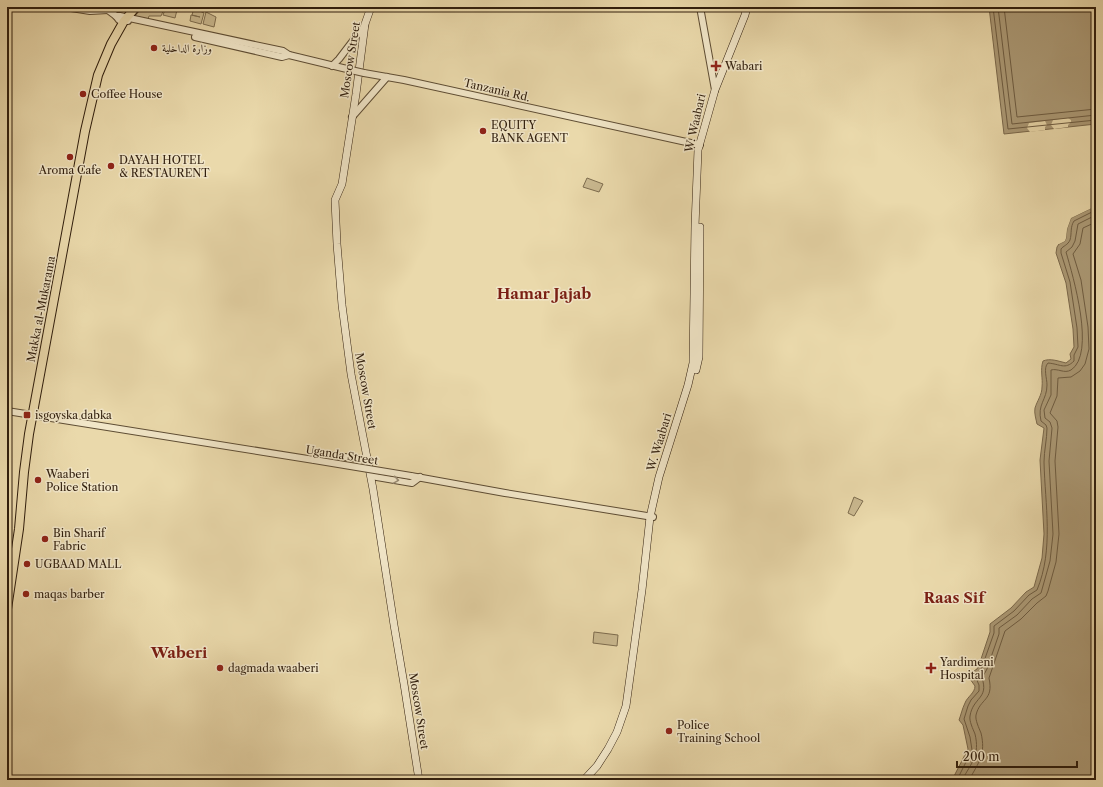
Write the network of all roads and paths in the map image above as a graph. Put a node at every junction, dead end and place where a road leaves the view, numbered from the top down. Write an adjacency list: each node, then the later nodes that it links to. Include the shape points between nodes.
1 (65, 7): 7 (street, via 90,11)
2 (129, 7): 8 (highway)
3 (136, 7): 8 (highway)
4 (371, 7): 9 (main road, Moscow Street)
5 (700, 7): 12 (street)
6 (747, 7): 12 (main road)
7 (108, 9): 8 (street, Tanzania Rd.)
8 (122, 18): 10 (street, Tanzania Rd., via 234,43 282,57 289,55); 16 (highway, Makka al-Mukarama, via 104,45 96,65)
9 (365, 24): 10 (street); 13 (main road, Moscow Street)
10 (332, 66): 11 (street, Tanzania Rd., bridge)
11 (387, 77): 13 (street); 14 (street, Tanzania Rd.)
12 (714, 90): 14 (main road, W. Waabari); 21 (main road, W. Waabari, via 701,161 699,357)
13 (352, 117): 18 (main road, Moscow Street, via 342,184 335,200 335,207 347,344)
14 (700, 145): 21 (main road, W. Waabari, via 696,187 693,363 659,477)
15 (7, 411): 16 (street, Uganda Street)
16 (30, 414): 17 (street, Uganda Street); 22 (highway, Makka al-Mukarama); 23 (highway, Makka al-Mukarama, via 19,529)
17 (314, 460): 18 (street, via 321,454); 20 (street, Uganda Street, bridge)
18 (368, 460): 19 (main road, Moscow Street)
19 (371, 476): 20 (street, one-way to 20, via 412,483); 24 (main road, Moscow Street)
20 (420, 477): 21 (street, Uganda Street)
21 (652, 517): 25 (main road, W. Waabari, via 626,706 608,749); 26 (main road, W. Waabari, via 639,650 628,715 614,748)
22 (7, 579)
23 (7, 609)
24 (419, 780)
25 (584, 780)
26 (590, 780)

